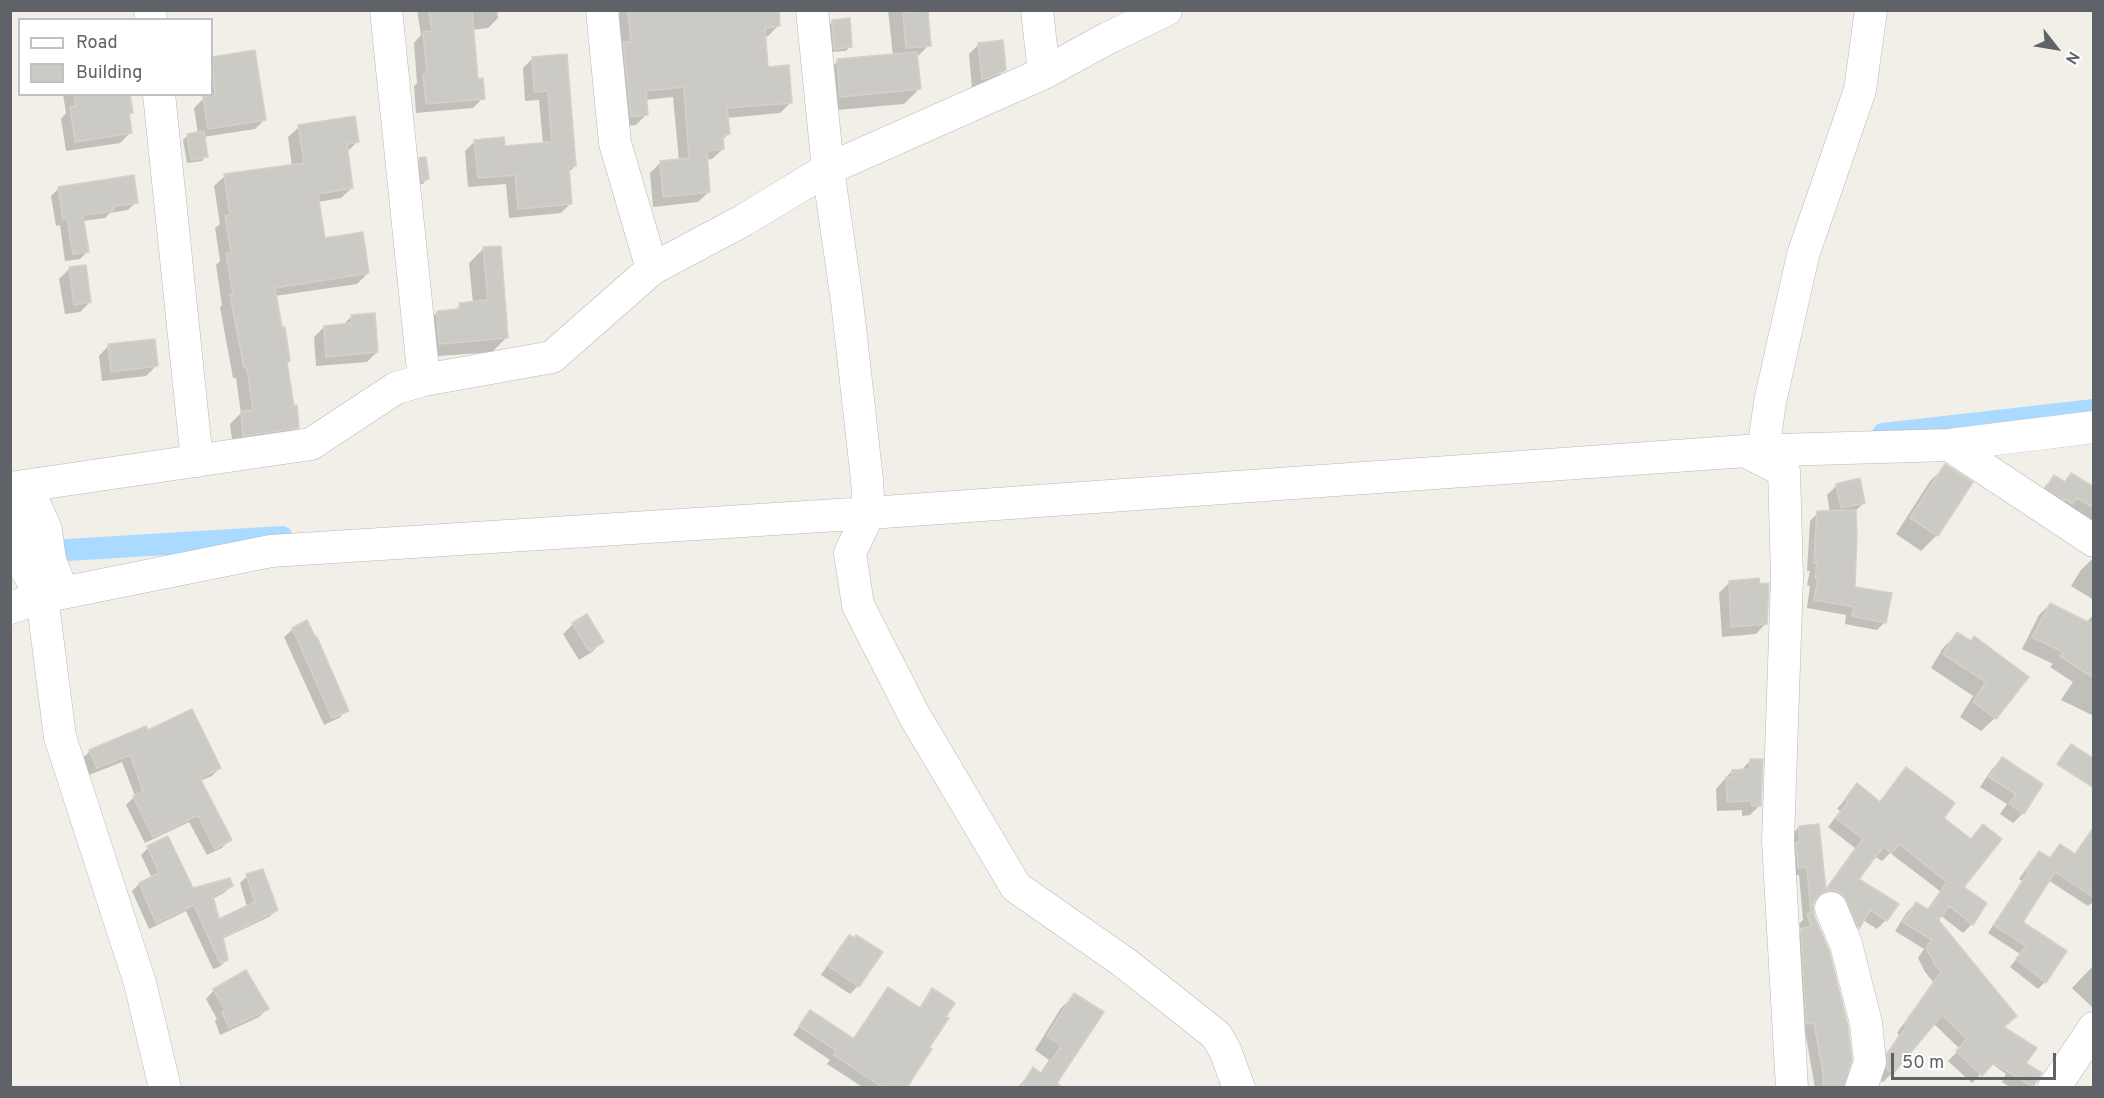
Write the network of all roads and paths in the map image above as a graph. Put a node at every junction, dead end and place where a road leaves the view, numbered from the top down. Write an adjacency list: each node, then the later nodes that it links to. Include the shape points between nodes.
1 (386, 10): 11 (street)
2 (602, 10): 10 (street, via 615,143)
3 (812, 10): 9 (street)
4 (1037, 10): 7 (street)
5 (1166, 10): 7 (street)
6 (1871, 10): 13 (street, via 1860,90 1803,255 1770,402)
7 (1044, 73): 9 (street)
8 (159, 96): 15 (street)
9 (828, 169): 10 (street); 17 (street, via 847,301)
10 (652, 269): 11 (street, via 552,357)
11 (424, 380): 15 (street, via 396,388 311,444)
12 (2094, 427): 14 (street)
13 (1756, 444): 14 (street); 17 (street); 25 (street, via 1784,471 1788,577 1778,841)
14 (1949, 445): 18 (street)
15 (197, 461): 16 (street)
16 (15, 486): 19 (street)
17 (869, 513): 19 (street, via 271,551); 24 (street, via 850,553 858,605 914,715 1016,887 1125,963 1216,1035)
18 (2094, 541)
19 (52, 595): 20 (street); 23 (street, via 60,737 140,982)
20 (10, 608)
21 (1831, 908): 26 (street, via 1846,944 1866,1023 1870,1062)
22 (2092, 1031): 27 (street)
23 (165, 1088)
24 (1239, 1088)
25 (1792, 1088)
26 (1861, 1088)
27 (2054, 1088)

